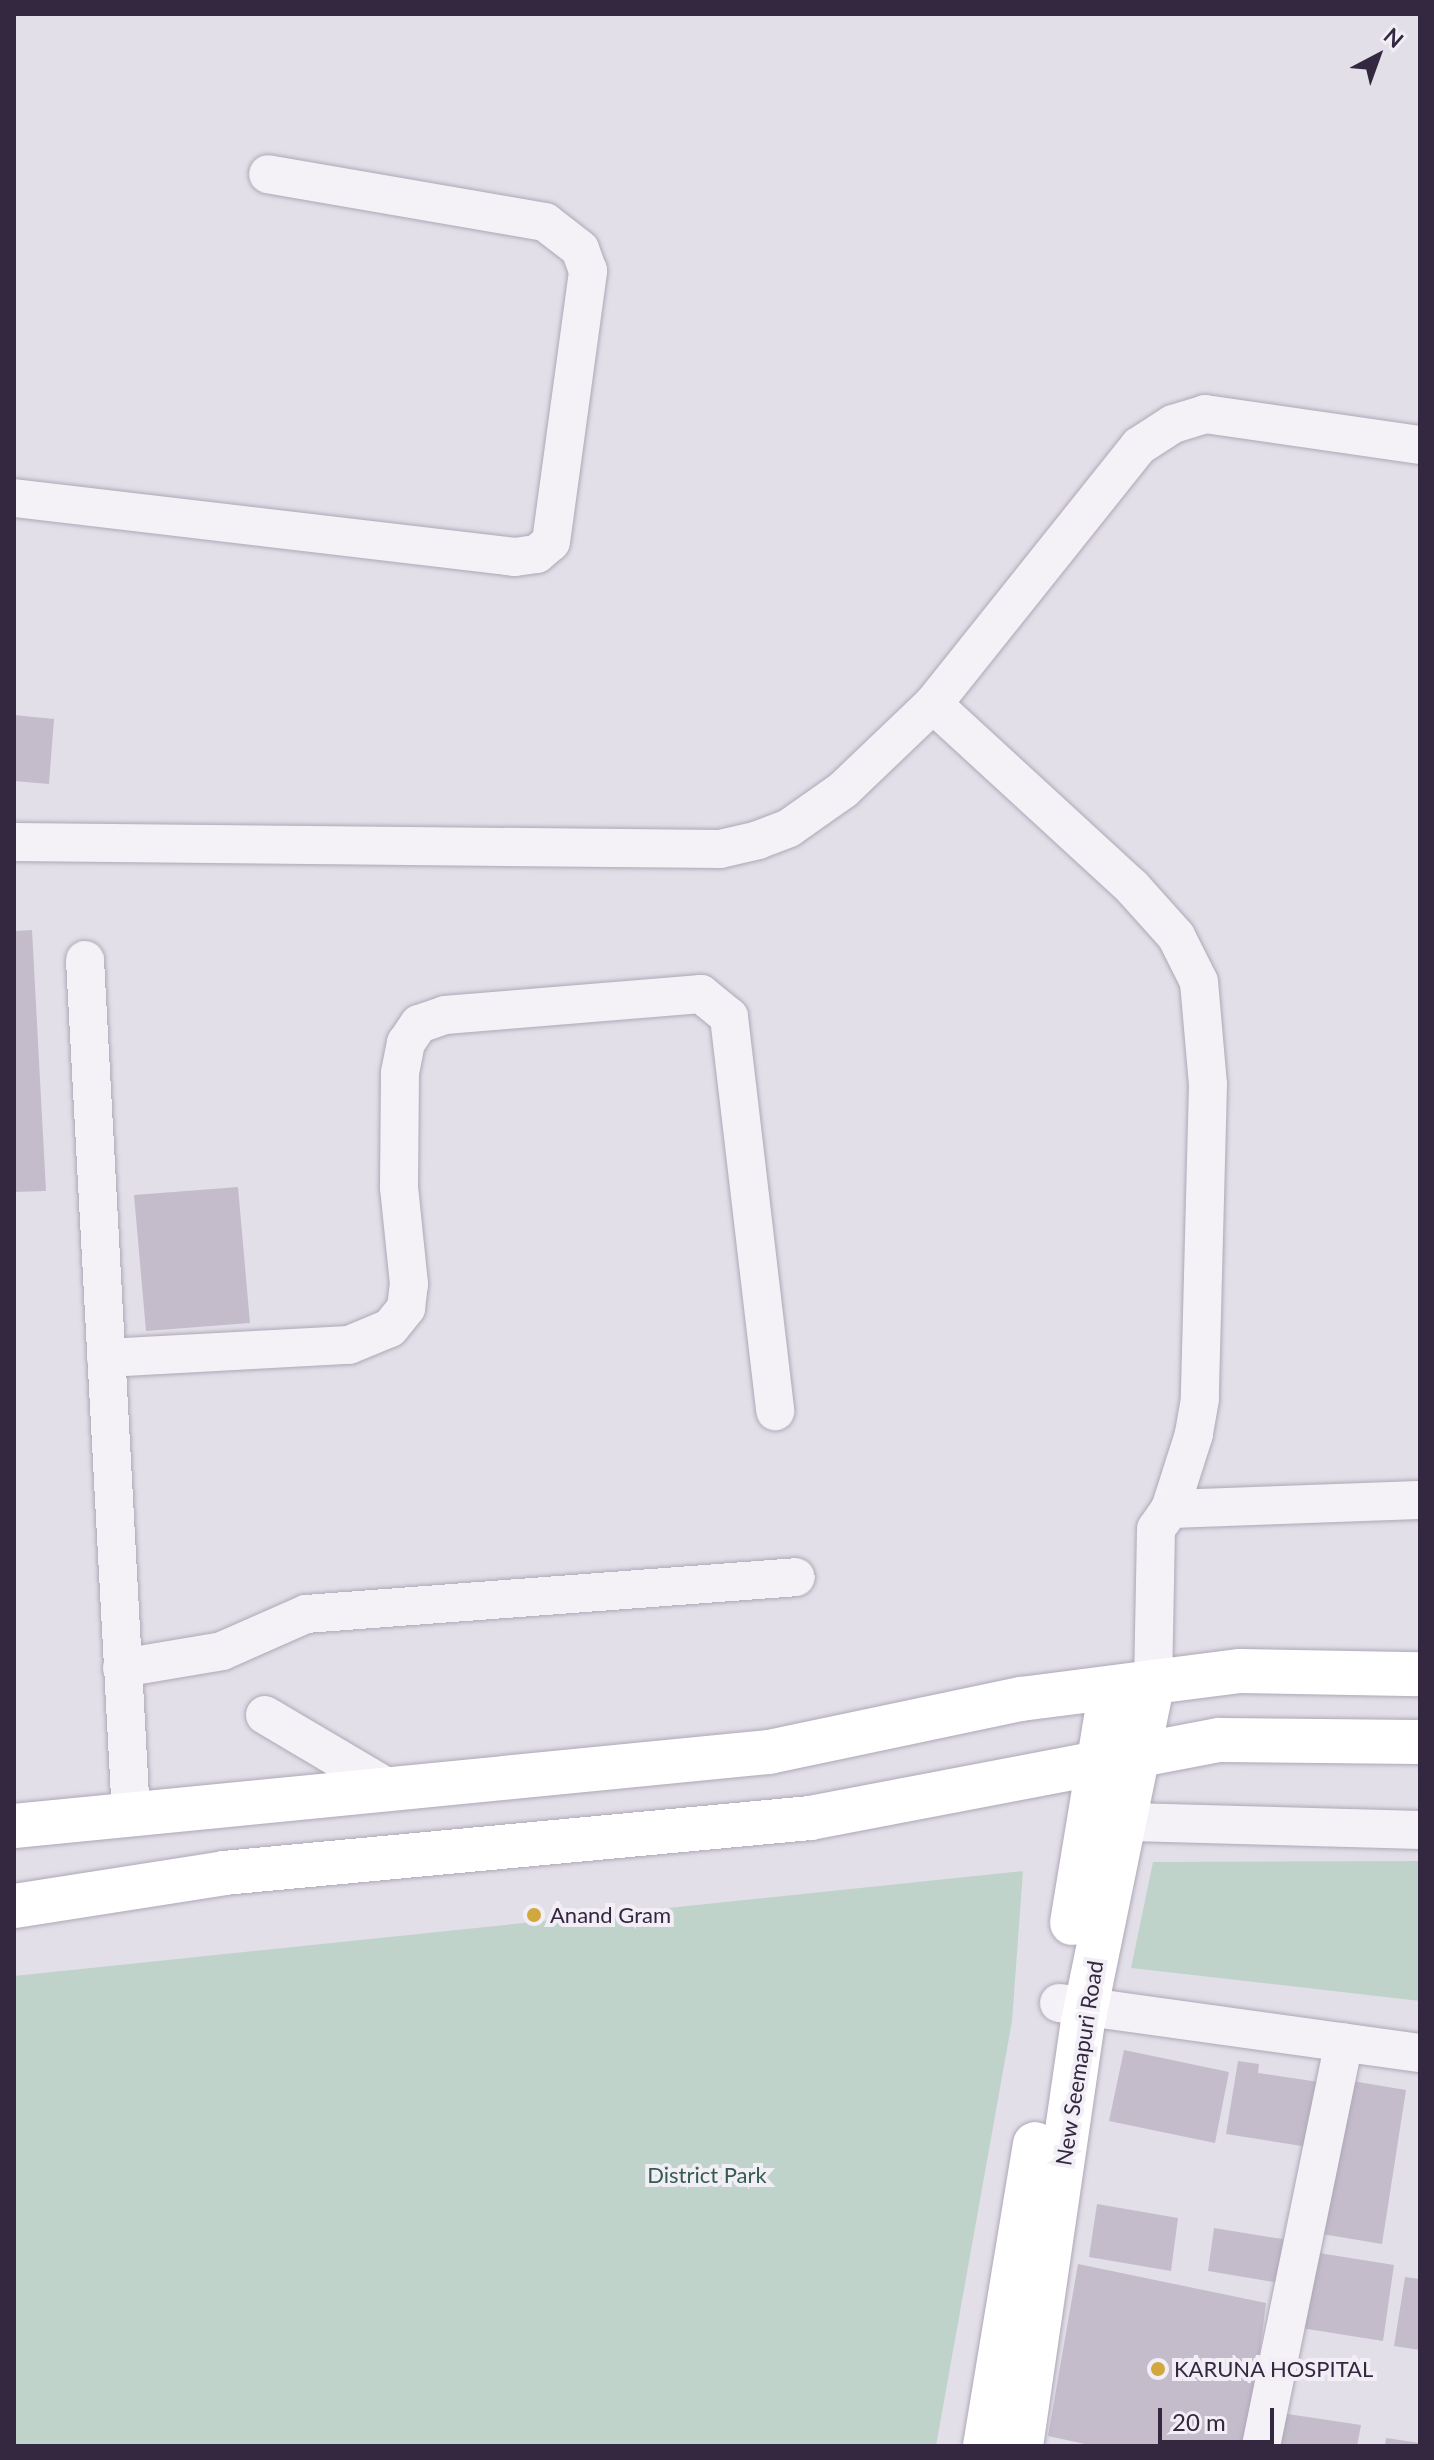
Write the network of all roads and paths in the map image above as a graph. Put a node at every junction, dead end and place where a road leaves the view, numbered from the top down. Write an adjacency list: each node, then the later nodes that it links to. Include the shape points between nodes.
1 (268, 174): 3 (street, via 545,222 580,249 588,271 551,542 537,554 515,557)
2 (1420, 445): 4 (street, via 1205,414 1173,424 1139,446)
3 (14, 498)
4 (933, 704): 5 (street, via 843,790 789,828 720,849); 10 (street, via 1132,887 1176,936 1199,982 1208,1084 1200,1399)
5 (14, 842)
6 (85, 960): 7 (street)
7 (106, 1358): 8 (street, via 349,1345 390,1328 406,1308 409,1284 399,1188 400,1073 406,1043 419,1024 445,1015 701,994 729,1017); 12 (street)
8 (775, 1411)
9 (1420, 1500): 10 (street)
10 (1170, 1509): 14 (street, via 1156,1529)
11 (796, 1577): 12 (street, via 306,1614 222,1651)
12 (122, 1668): 19 (street)
13 (1420, 1674): 14 (main road, via 1240,1671)
14 (1132, 1685): 17 (main road, New Seemapuri Road); 18 (main road, via 1021,1699 769,1752)
15 (265, 1715): 18 (street)
16 (1420, 1742): 17 (main road, via 1219,1740)
17 (1116, 1760): 20 (main road, New Seemapuri Road); 23 (main road, via 810,1818 224,1873)
18 (390, 1789): 19 (main road)
19 (131, 1814): 21 (main road)
20 (1105, 1822): 22 (street); 24 (main road, New Seemapuri Road)
21 (14, 1826)
22 (1420, 1830)
23 (14, 1906)
24 (1072, 2004): 25 (street); 27 (main road, New Seemapuri Road); 28 (main road, New Seemapuri Road)
25 (1344, 2042): 26 (street); 29 (street)
26 (1420, 2053)
27 (985, 2446)
28 (1021, 2446)
29 (1261, 2446)

